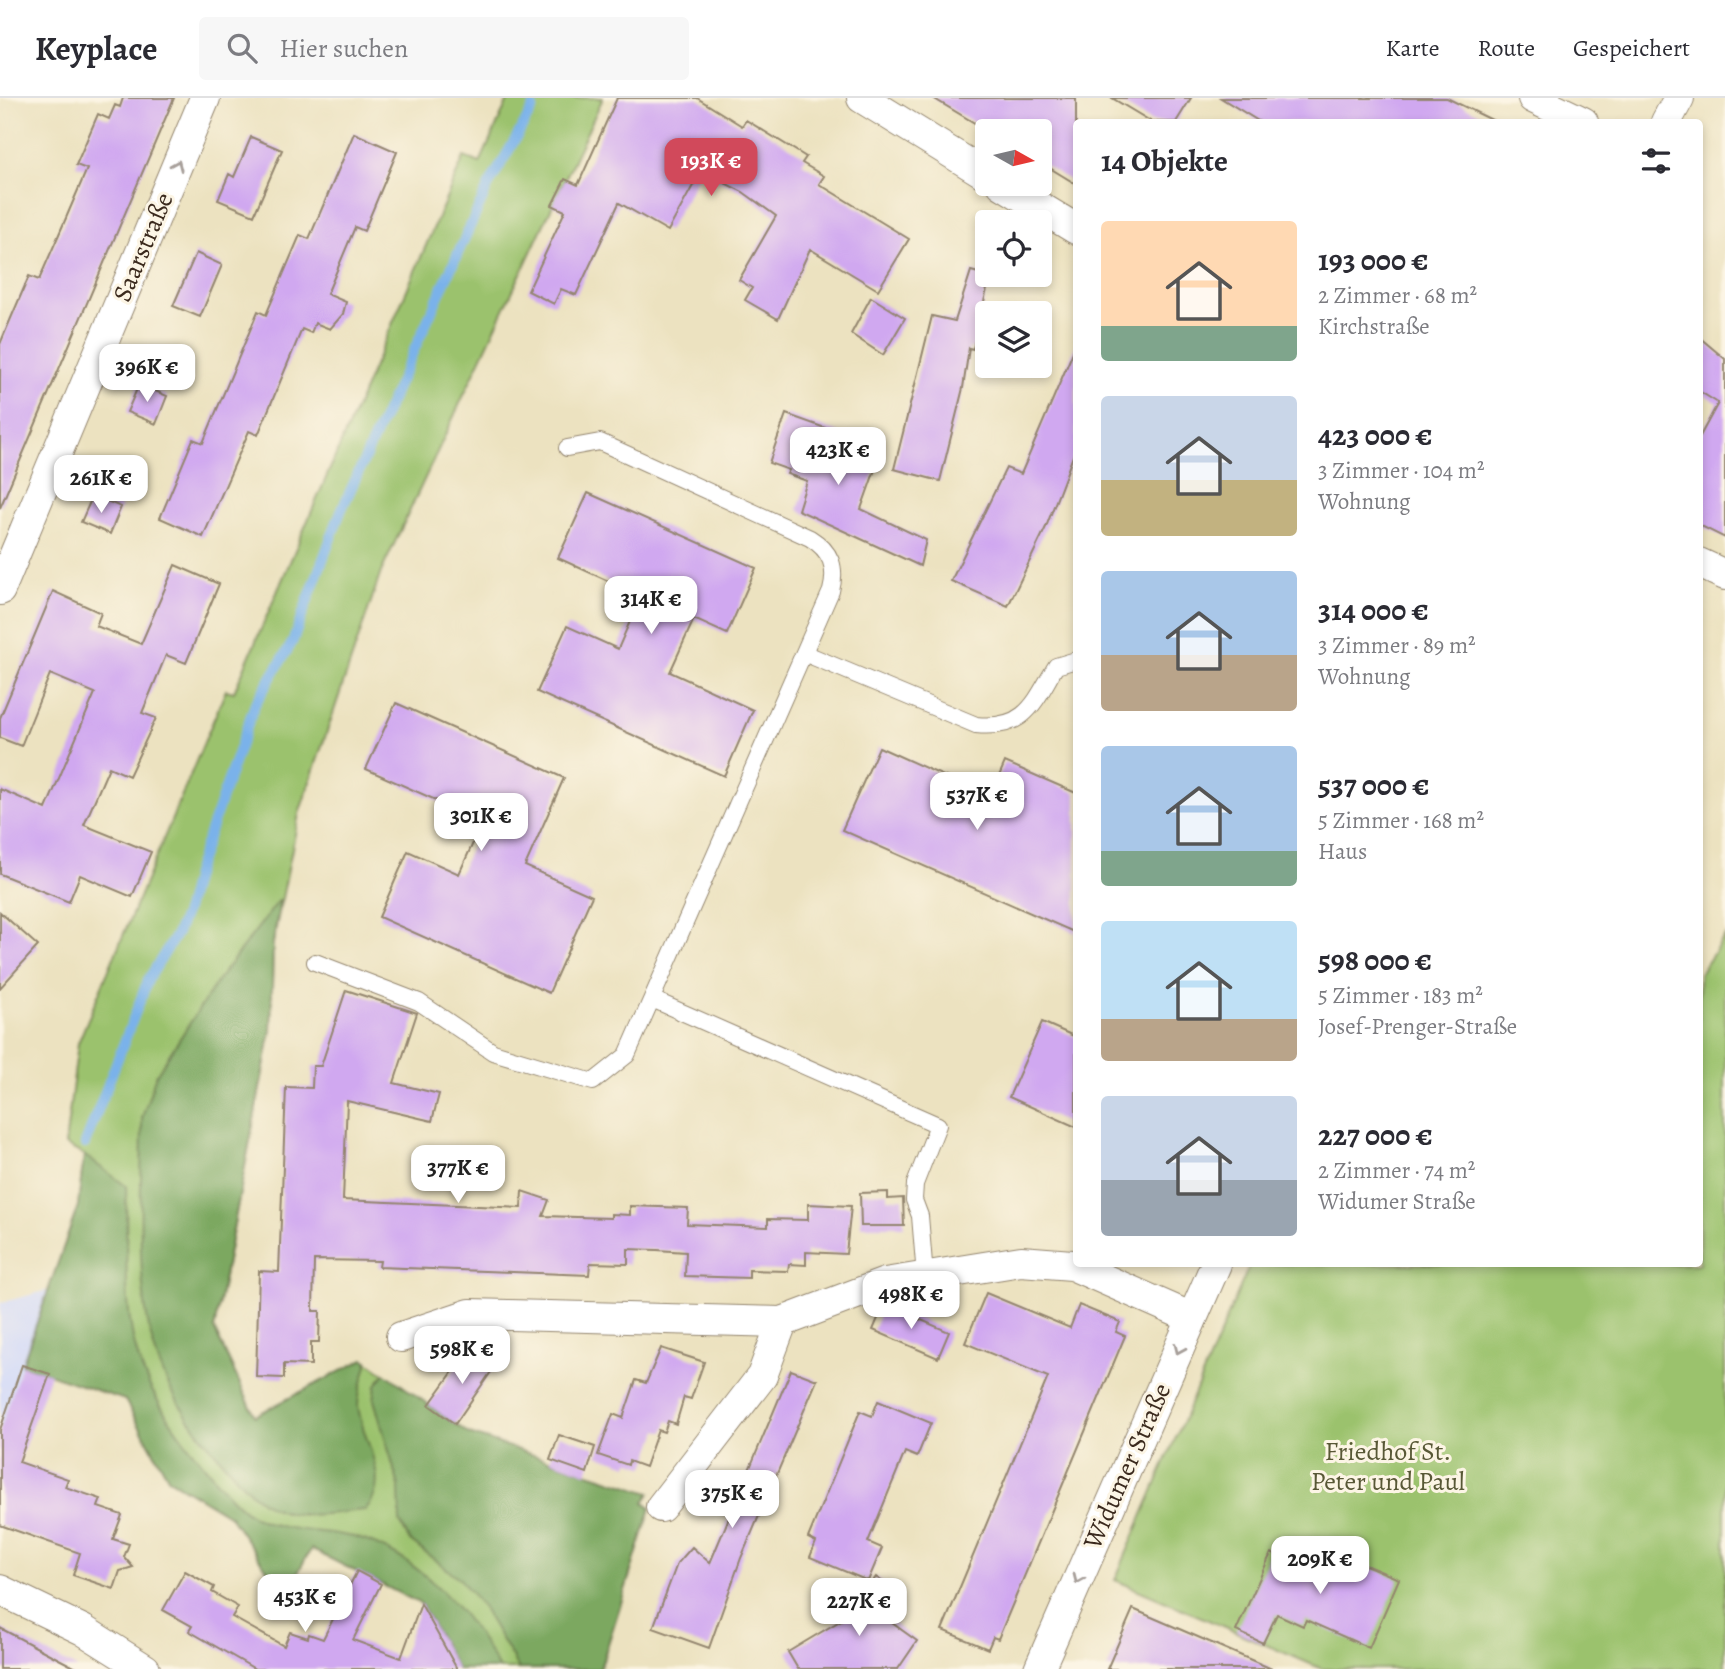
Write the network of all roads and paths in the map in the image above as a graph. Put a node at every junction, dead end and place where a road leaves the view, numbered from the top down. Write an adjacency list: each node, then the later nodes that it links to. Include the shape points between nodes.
1 (205, 98): 13 (street, Saarstraße, one-way to 1)
2 (862, 98): 7 (street)
3 (1533, 98): 5 (street)
4 (1679, 98): 6 (street)
5 (1577, 119)
6 (1668, 119)
7 (975, 168)
8 (1022, 196): 9 (street)
9 (1073, 227)
10 (567, 448): 14 (lane, via 600,442 823,546 835,573)
11 (1703, 565): 12 (street)
12 (1725, 575)
13 (0, 590)
14 (804, 653): 15 (lane, via 976,725 995,727 1030,710 1056,666); 17 (lane)
15 (1073, 661)
16 (315, 962): 17 (lane, via 419,1002 493,1052 593,1082 627,1055)
17 (652, 999): 21 (lane, via 938,1125 914,1192)
18 (1073, 1265): 21 (street, via 1021,1261)
19 (1077, 1267): 22 (street)
20 (1215, 1267): 22 (street, Widumer Straße)
21 (925, 1276): 23 (street, via 886,1283)
22 (1192, 1318): 28 (street, Widumer Straße, one-way to 28)
23 (782, 1322): 24 (street, via 470,1314); 25 (street, via 762,1376)
24 (401, 1337)
25 (661, 1507)
26 (0, 1590): 27 (street, via 83,1630)
27 (145, 1669)
28 (1039, 1669)

